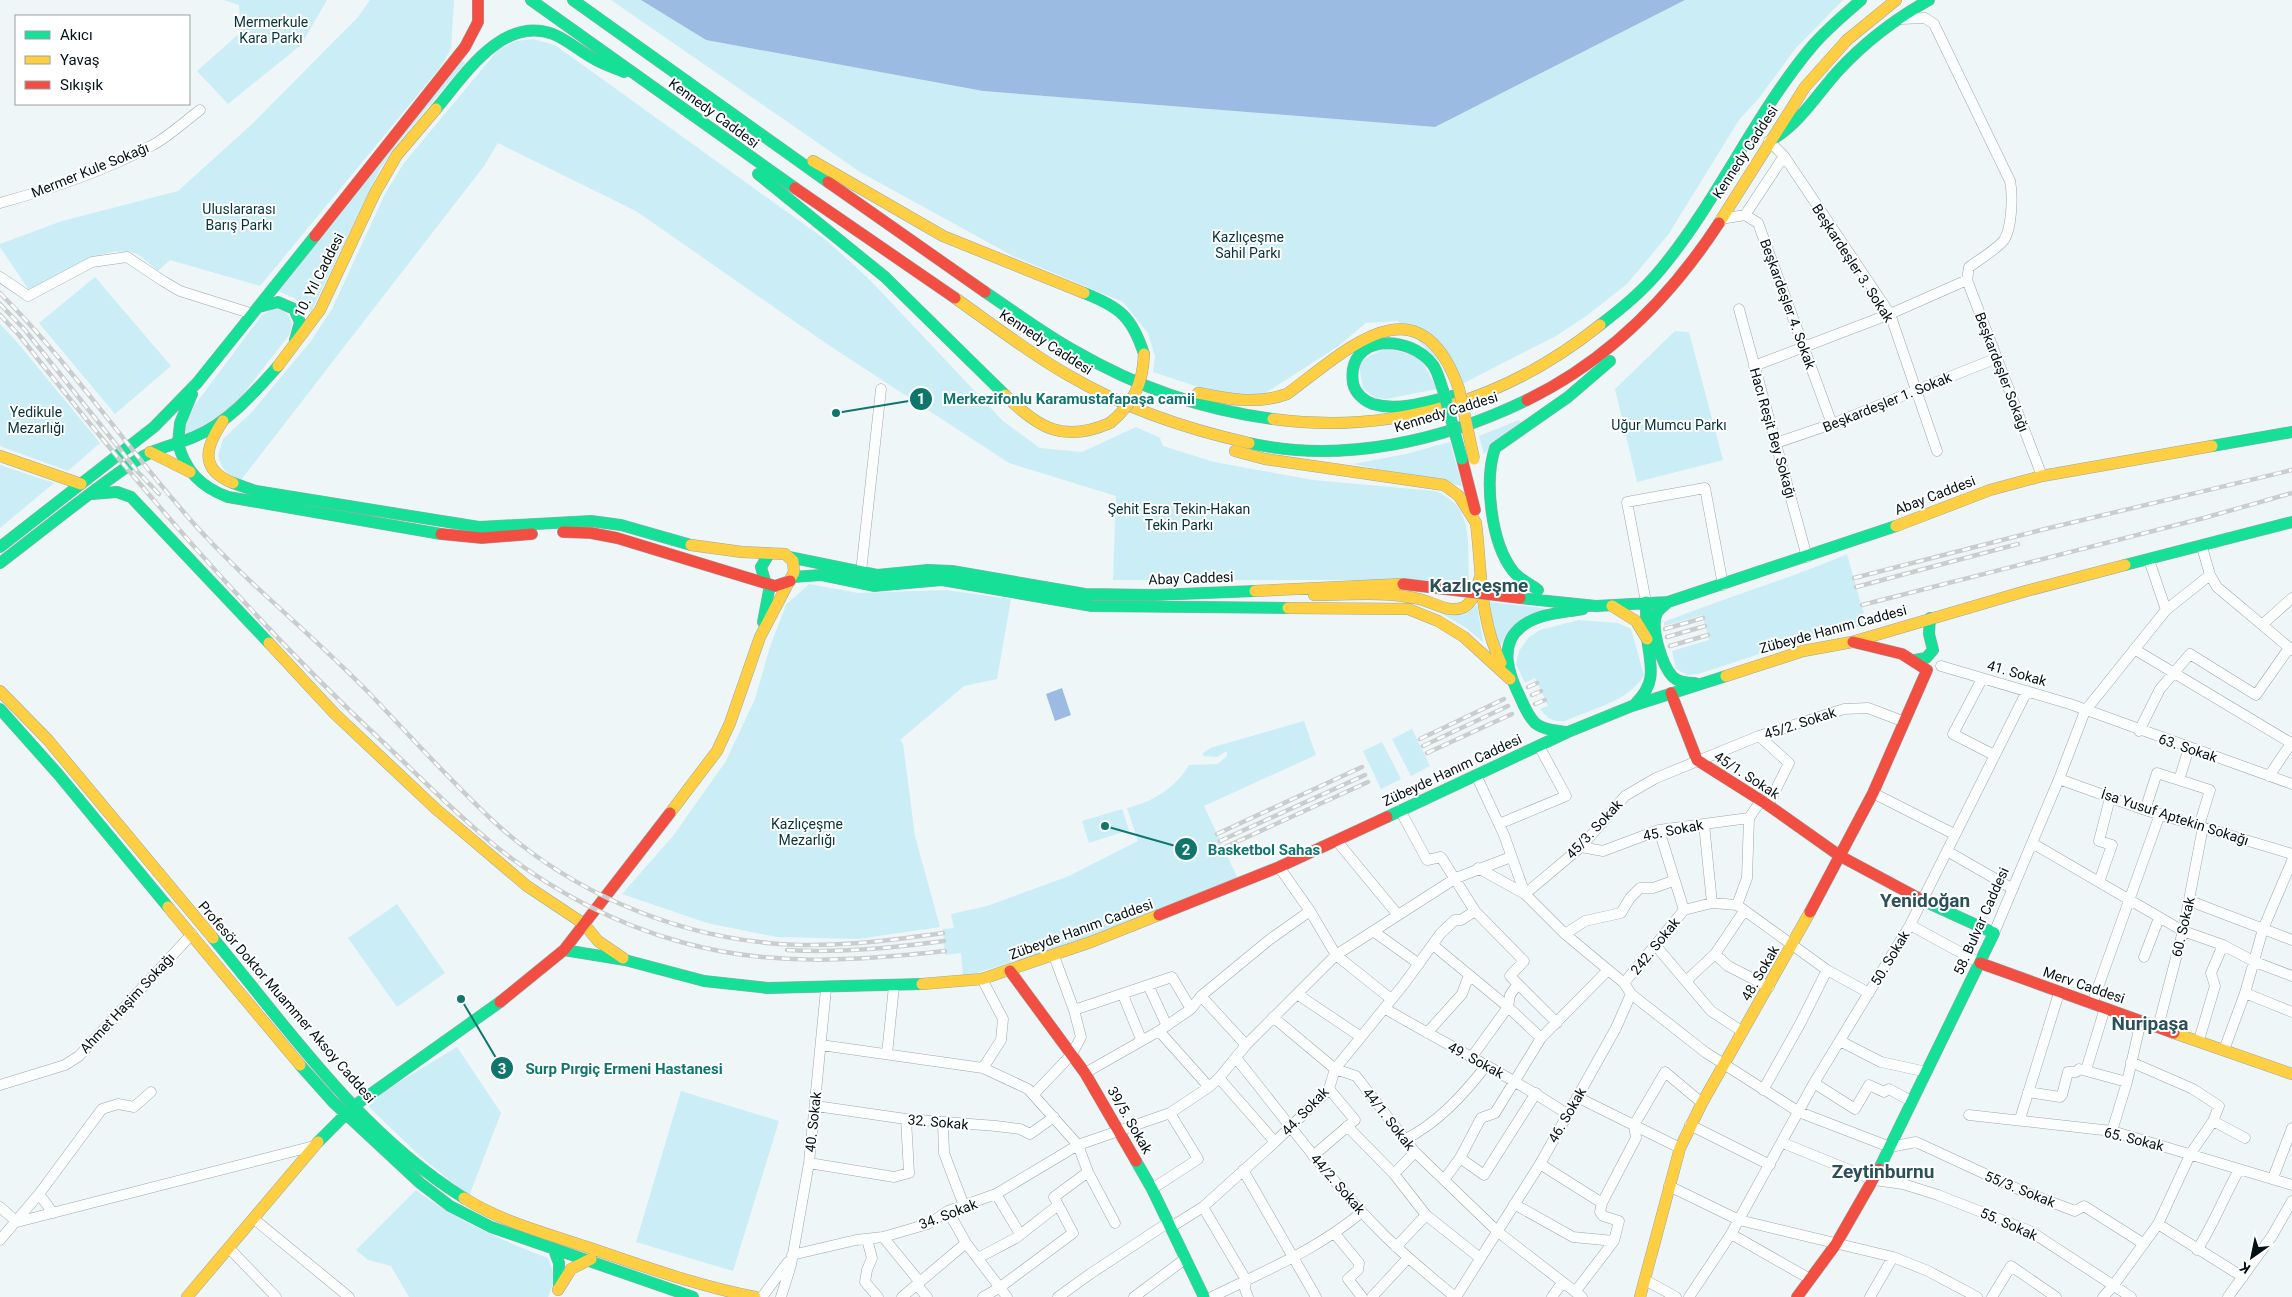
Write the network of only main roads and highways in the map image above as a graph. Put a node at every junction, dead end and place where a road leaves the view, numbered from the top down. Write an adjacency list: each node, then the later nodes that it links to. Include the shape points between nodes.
1 (478, 0): 12 (main road, 10. Yıl Caddesi, via 478,22 465,47)
2 (532, 0): 7 (main road, Kennedy Caddesi)
3 (573, 0): 10 (main road, Kennedy Caddesi)
4 (1861, 0): 16 (main road, Kennedy Caddesi, via 1826,31 1793,71 1690,230 1647,284 1603,324 1558,357)
5 (1896, 0): 8 (main road, Kennedy Caddesi, via 1837,49 1805,87)
6 (1929, 0): 8 (main road, via 1878,31 1846,62 1787,130)
7 (635, 75): 9 (main road, Kennedy Caddesi); 13 (main road, 10. Yıl Caddesi, via 597,61 553,34 527,31 496,42 397,155 375,193 320,310)
8 (1769, 141): 11 (main road, Kennedy Caddesi, via 1720,220)
9 (729, 143): 10 (main road, bridge, via 772,187 885,277 1027,417 1040,426 1076,434 1110,423 1136,395 1143,375 1144,354 1139,337 1130,321 1107,302 943,236 836,173); 18 (main road, Kennedy Caddesi, via 1038,357 1111,398)
10 (774, 144): 15 (main road, Kennedy Caddesi, via 1042,331 1099,364)
11 (1663, 297): 18 (main road, Kennedy Caddesi, via 1609,350 1558,384 1510,408 1421,438 1372,448 1317,450 1258,445); 35 (main road, via 1633,340 1568,397 1495,448 1490,456 1488,466 1493,514 1502,548 1513,571)
12 (256, 311): 13 (main road, via 272,302 283,302 298,316 299,330); 14 (main road, 10. Yıl Caddesi)
13 (290, 353): 17 (main road, 10. Yıl Caddesi)
14 (197, 383): 20 (main road, via 180,423); 24 (main road, 10. Yıl Caddesi, via 154,427)
15 (1156, 390): 16 (main road, Kennedy Caddesi, via 1206,407 1248,416 1343,426 1417,417); 35 (main road, bridge, via 1186,391 1240,402 1275,399 1287,394 1377,330 1399,328 1420,336 1439,348 1459,389 1496,562 1512,580)
16 (1490, 392): 27 (main road, bridge, via 1466,394 1397,406 1384,406 1364,400 1356,391 1352,370 1354,362 1364,351 1387,342 1398,341 1419,348 1427,355 1439,375 1443,390 1462,459)
17 (225, 419): 20 (main road, 10. Yıl Caddesi); 29 (main road, via 208,443 208,461 226,482 256,492 479,527 591,521 621,525 688,545)
18 (1176, 423): 27 (main road, via 1227,450 1265,459 1444,485 1464,500)
19 (2292, 432): 38 (main road, Abay Caddesi, via 2042,476 1990,490 1807,557)
20 (178, 443): 21 (main road, 10. Yıl Caddesi); 23 (main road)
21 (150, 452): 23 (main road); 25 (main road, 10. Yıl Caddesi)
22 (0, 456): 24 (main road)
23 (190, 472): 34 (main road, via 210,490 228,497 451,536 482,538 568,532 606,533)
24 (81, 484): 28 (main road, 10. Yıl Caddesi)
25 (92, 494): 31 (main road, 10. Yıl Caddesi); 54 (main road, via 118,492 131,497 335,714 436,809 527,886)
26 (2292, 522): 41 (main road, Zübeyde Hanım Caddesi)
27 (1476, 523): 32 (main road)
28 (0, 547)
29 (769, 554): 30 (main road); 34 (main road, via 761,567)
30 (789, 557): 33 (main road, via 794,566); 36 (main road, Abay Caddesi, via 877,574 952,571 1085,594)
31 (0, 563)
32 (1480, 576): 36 (main road, via 1471,600 1464,607 1456,608 1402,596); 46 (main road, via 1484,620 1494,650)
33 (791, 579): 34 (main road, via 780,586); 42 (main road); 46 (main road, Abay Caddesi, via 821,575 874,586 942,580 1092,606 1408,609 1432,616 1449,626 1482,651)
34 (768, 583): 42 (main road)
35 (1538, 590): 39 (main road)
36 (1242, 591): 39 (main road, Abay Caddesi, bridge, via 1403,584)
37 (1646, 602): 38 (main road, Abay Caddesi); 40 (main road, Abay Caddesi); 43 (main road)
38 (1668, 602): 47 (main road, via 1655,619 1663,659 1668,671 1680,681)
39 (1596, 606): 40 (main road, Abay Caddesi); 46 (main road, Abay Caddesi, via 1543,617 1522,626 1514,634 1506,656)
40 (1612, 606): 43 (main road, via 1636,621)
41 (1930, 618): 44 (main road, Zübeyde Hanım Caddesi); 45 (main road, via 1929,640 1933,650 1926,658)
42 (760, 637): 54 (main road, via 717,751)
43 (1648, 640): 50 (main road, via 1653,678 1644,696)
44 (1852, 642): 45 (main road, via 1884,648); 47 (main road, Zübeyde Hanım Caddesi, via 1803,651)
45 (1915, 660): 53 (main road, 48. Sokak, via 1927,670 1873,794)
46 (1510, 679): 52 (main road, Abay Caddesi, via 1529,716 1538,725)
47 (1700, 683): 49 (main road, Zübeyde Hanım Caddesi)
48 (0, 691): 61 (main road, Profesör Doktor Muammer Aksoy Caddesi, via 48,740)
49 (1671, 693): 50 (main road, Zübeyde Hanım Caddesi); 53 (main road, 45/1. Sokak, via 1697,760)
50 (1632, 706): 52 (main road, Zübeyde Hanım Caddesi)
51 (0, 709): 62 (main road, Profesör Doktor Muammer Aksoy Caddesi, via 43,755 272,1033)
52 (1568, 732): 59 (main road, Zübeyde Hanım Caddesi, via 1279,867)
53 (1840, 856): 55 (main road, 45/1. Sokak, via 1922,900); 73 (main road, 48. Sokak, via 1770,987 1690,1125 1680,1148)
54 (584, 924): 56 (main road); 57 (main road, via 598,941)
55 (1994, 933): 58 (main road, 58. Bulvar Caddesi)
56 (564, 950): 57 (main road); 61 (main road, via 510,995)
57 (626, 960): 59 (main road, Zübeyde Hanım Caddesi, via 704,981 768,988 826,989 982,980)
58 (1980, 963): 60 (main road, Merv Caddesi); 68 (main road, 58. Bulvar Caddesi, via 1874,1180)
59 (1010, 971): 72 (main road, 39/5. Sokak, via 1086,1073 1152,1189)
60 (2292, 1074)
61 (354, 1106): 62 (main road); 64 (main road, Profesör Doktor Muammer Aksoy Caddesi, via 432,1175 474,1205)
62 (344, 1115): 63 (main road, Profesör Doktor Muammer Aksoy Caddesi, via 450,1206 491,1227); 69 (main road, via 314,1146)
63 (554, 1250): 65 (main road, Profesör Doktor Muammer Aksoy Caddesi); 66 (main road, via 559,1263)
64 (622, 1259): 65 (main road, via 599,1257); 71 (main road, Profesör Doktor Muammer Aksoy Caddesi, via 730,1293)
65 (588, 1261): 66 (main road, via 571,1269); 67 (main road, Profesör Doktor Muammer Aksoy Caddesi)
66 (557, 1293)
67 (671, 1293): 70 (main road, Profesör Doktor Muammer Aksoy Caddesi)
68 (1802, 1295)
69 (191, 1296)
70 (693, 1297)
71 (755, 1297)
72 (1204, 1297)
73 (1640, 1297)

